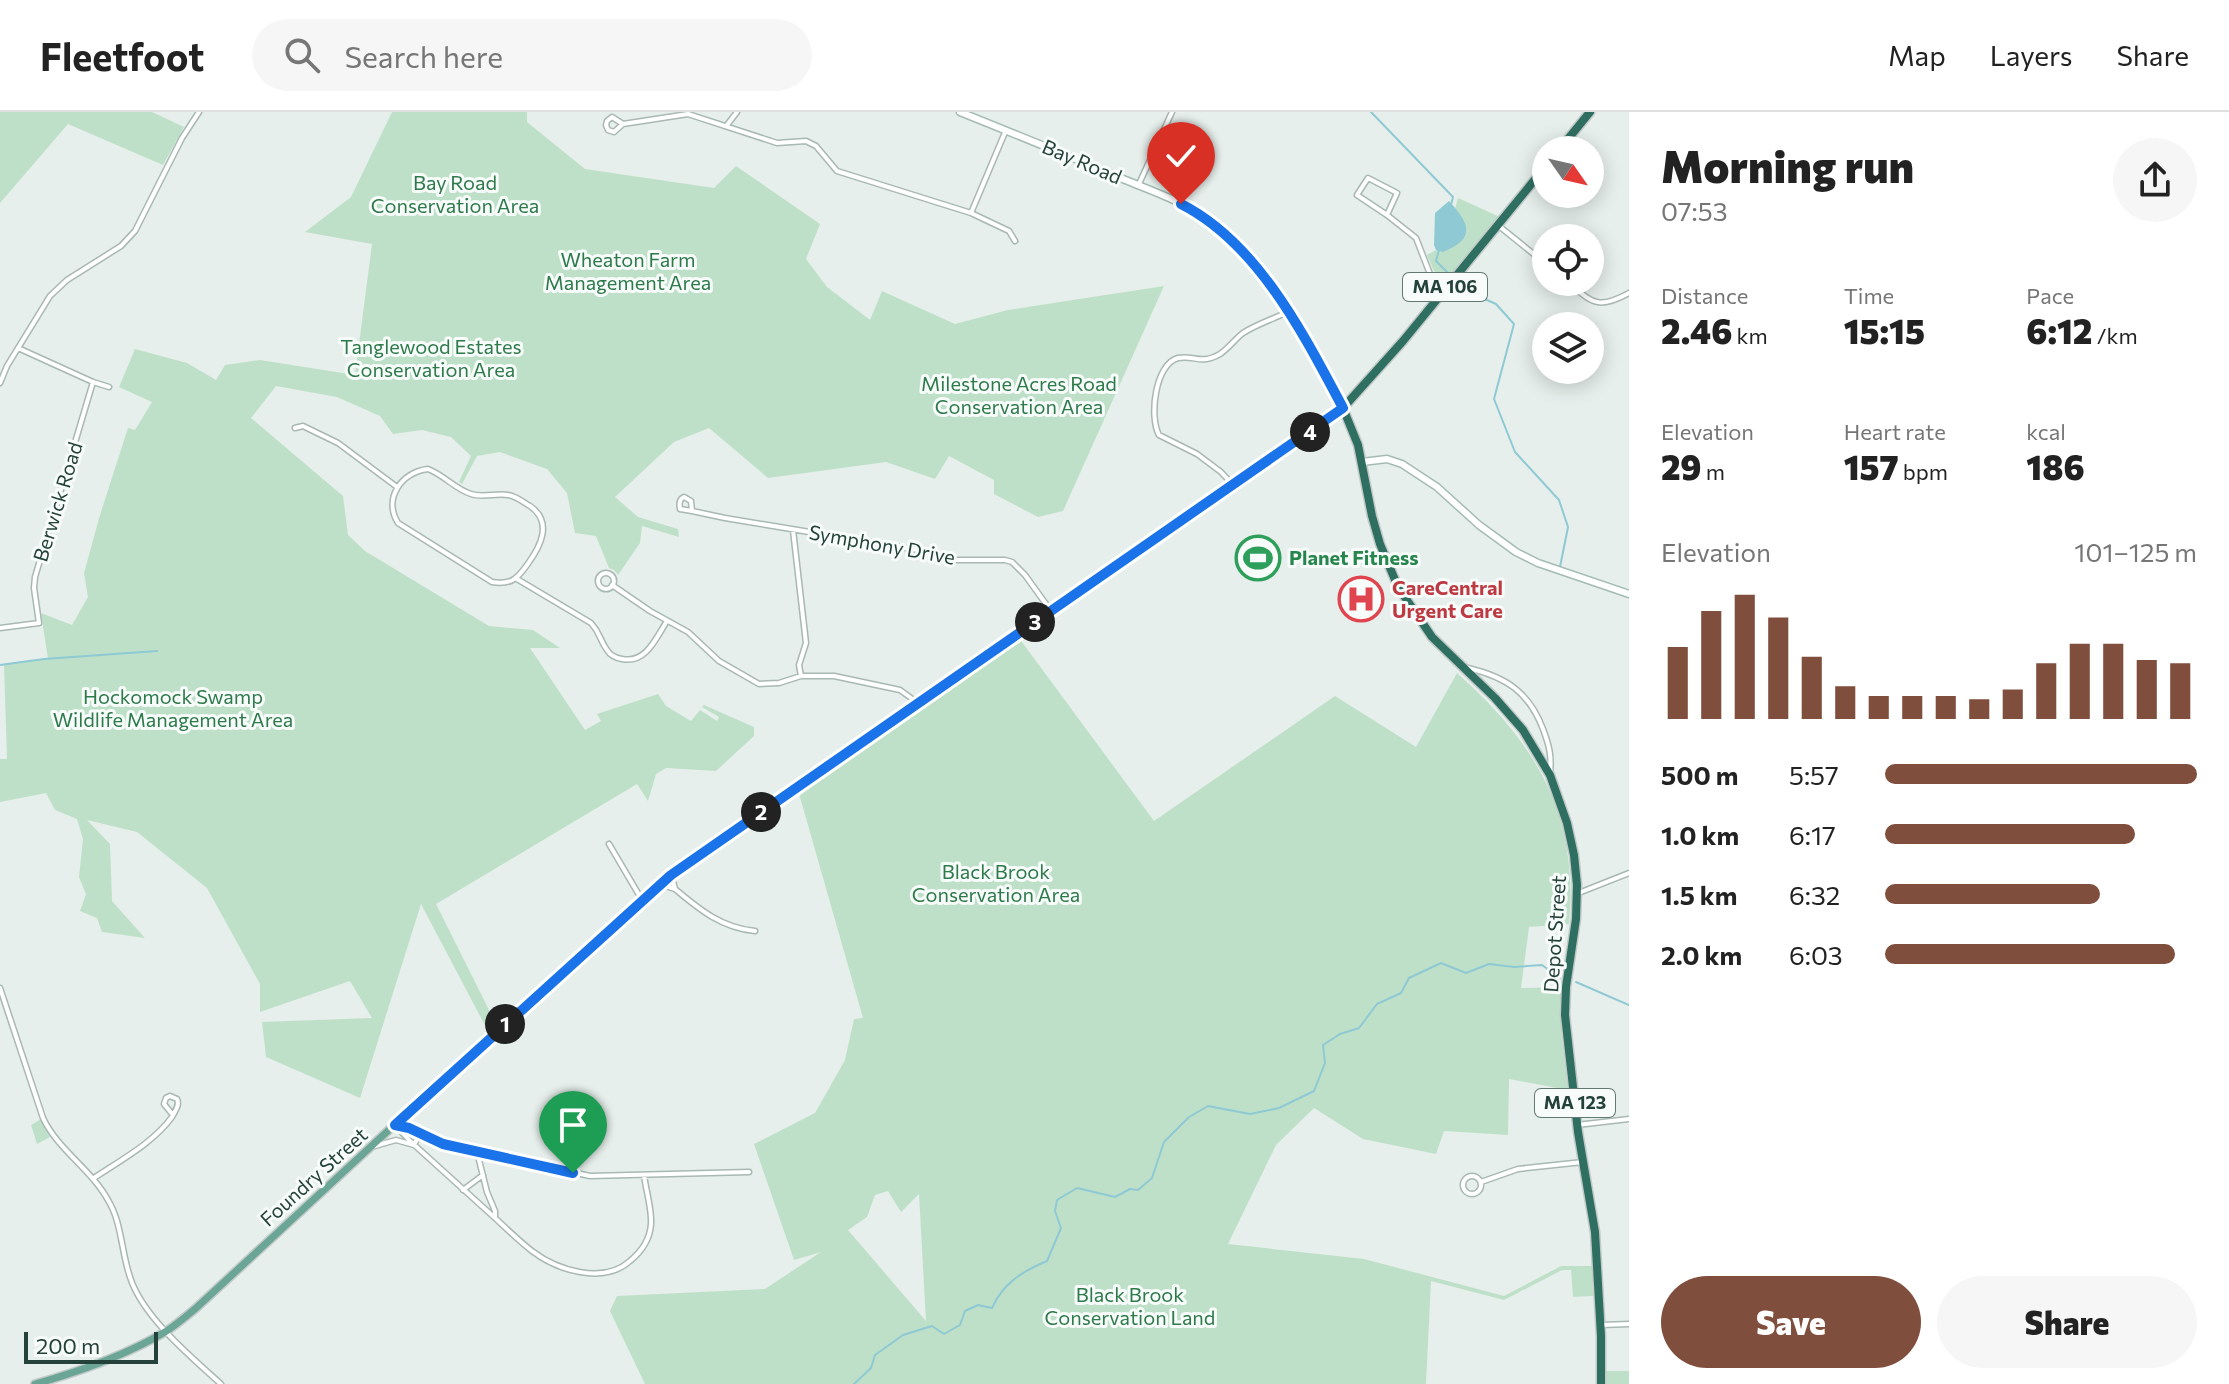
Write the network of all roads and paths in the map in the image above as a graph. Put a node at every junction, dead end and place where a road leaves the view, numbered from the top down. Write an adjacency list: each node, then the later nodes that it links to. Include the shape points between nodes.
1 (199, 112): 21 (street, via 135,231 60,286)
2 (737, 112): 7 (street)
3 (960, 112): 8 (main road, Bay Road)
4 (1172, 112): 11 (street)
5 (1590, 112): 9 (highway)
6 (623, 124): 7 (street, via 688,114)
7 (727, 125): 12 (street, via 777,143 806,141 837,171)
8 (1006, 130): 11 (main road, Bay Road); 12 (street)
9 (1570, 136)
10 (1532, 183): 14 (highway, Foundry Street / MA 106)
11 (1138, 186): 20 (main road, Bay Road, via 1213,223)
12 (971, 213): 15 (street, via 1009,231)
13 (1387, 215): 13 (street, via 1397,193 1368,178 1357,195); 17 (street, via 1416,238 1430,274)
14 (1497, 225): 16 (street); 17 (highway, Foundry Street / MA 106)
15 (1015, 241)
16 (1532, 253)
17 (1446, 286): 25 (highway, Foundry Street / MA 106)
18 (1629, 293): 19 (street, via 1610,302)
19 (1584, 296)
20 (1288, 312): 25 (main road, Bay Road); 28 (street, via 1248,330 1213,357 1174,360 1160,376 1154,419 1159,435 1197,454)
21 (18, 348): 22 (street); 23 (street)
22 (1, 380)
23 (93, 382): 24 (street); 37 (street, Berwick Road, via 35,577 39,623)
24 (109, 387)
25 (1343, 408): 27 (highway, Depot Street / MA 123); 28 (main road, Foundry Street / MA 106)
26 (295, 428): 29 (street, via 303,426 338,443)
27 (1362, 462): 34 (main road, via 1387,459 1402,464 1521,555); 38 (highway, Depot Street / MA 123, via 1376,529 1394,578 1424,627)
28 (1234, 486): 35 (main road, Foundry Street / MA 106)
29 (397, 487): 32 (street, via 391,509 398,523 492,582); 32 (street, via 409,475 428,469 470,494 516,497 536,510 543,539)
30 (692, 511): 31 (street, Symphony Drive)
31 (793, 530): 35 (street, Symphony Drive, via 955,560 1012,562); 39 (street, via 806,643)
32 (517, 579): 36 (street, via 591,623 607,651 624,660 643,655)
33 (612, 585): 36 (street)
34 (1629, 594)
35 (1051, 611): 40 (main road, Foundry Street / MA 106)
36 (667, 621): 39 (street, via 759,684)
37 (0, 628)
38 (1461, 667): 41 (highway, Depot Street / MA 123, via 1516,721); 41 (street, via 1509,684 1528,699 1549,745)
39 (801, 676): 40 (street, via 834,676 900,690)
40 (918, 703): 44 (main road, Foundry Street / MA 106)
41 (1550, 775): 47 (highway, Depot Street / MA 123, via 1571,839)
42 (609, 844): 48 (street)
43 (1629, 873): 47 (street)
44 (671, 875): 45 (main road, Foundry Street / MA 106); 46 (street)
45 (660, 884): 46 (street); 48 (main road, Foundry Street / MA 106)
46 (675, 889): 49 (street, via 716,920)
47 (1576, 894): 54 (highway, Depot Street / MA 123, via 1565,1001)
48 (642, 900): 53 (main road, Foundry Street / MA 106)
49 (755, 931)
50 (0, 988): 63 (street, via 44,1121)
51 (173, 1115): 51 (street, via 164,1104 172,1096 179,1102); 63 (street, via 153,1138)
52 (1629, 1119): 54 (street)
53 (395, 1125): 55 (street); 56 (street); 57 (main road, Foundry Street / MA 106)
54 (1577, 1125): 59 (highway, Depot Street / MA 123)
55 (423, 1136): 56 (street); 58 (street)
56 (414, 1145): 57 (street, via 392,1140); 65 (street)
57 (369, 1149): 69 (main road, Foundry Street / MA 106)
58 (477, 1152): 61 (street); 62 (street, via 585,1176)
59 (1583, 1162): 64 (street, via 1518,1169); 68 (highway, Depot Street / MA 123, via 1595,1232)
60 (749, 1172): 62 (street)
61 (483, 1175): 65 (street); 66 (street)
62 (644, 1175): 66 (street, via 650,1232 634,1258 613,1271 583,1272 551,1261 534,1253)
63 (93, 1179): 69 (street, via 115,1213 134,1287)
64 (1481, 1182): 64 (street, via 1471,1176 1464,1189 1473,1194)
65 (463, 1190): 66 (street)
66 (495, 1218)
67 (1629, 1324): 68 (street)
68 (1601, 1325): 72 (highway, Depot Street / MA 123)
69 (166, 1332): 70 (main road, Foundry Street / MA 106); 71 (street)
70 (35, 1384)
71 (221, 1384)
72 (1601, 1384)

